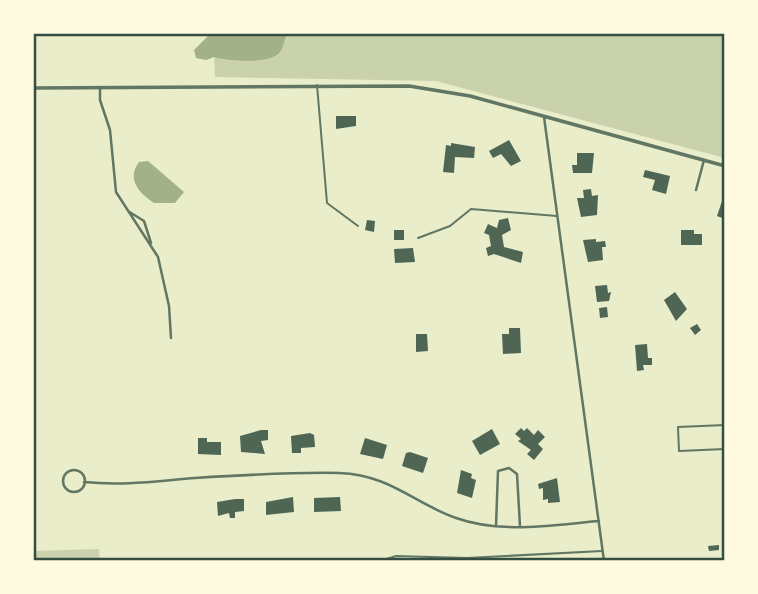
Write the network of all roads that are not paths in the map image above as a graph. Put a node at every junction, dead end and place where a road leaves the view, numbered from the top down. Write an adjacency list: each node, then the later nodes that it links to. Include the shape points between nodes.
1 (317, 85): 2 (street); 4 (street, via 434,89); 10 (lane, via 327,203)
2 (100, 87): 3 (street); 8 (street, via 116,192)
3 (33, 88)
4 (544, 115): 5 (street); 9 (street)
5 (704, 160): 6 (street); 7 (street)
6 (725, 166)
7 (696, 190)
8 (125, 209): 12 (street); 12 (street, via 144,221)
9 (559, 216): 11 (lane, via 471,209 450,226); 17 (street)
10 (358, 226)
11 (418, 238)
12 (151, 244): 13 (street, via 163,276)
13 (171, 338)
14 (725, 425): 15 (lane, via 678,427 679,451)
15 (725, 449)
16 (84, 482): 16 (street, via 74,471 63,481 73,492); 18 (street, via 142,485 197,478 355,475 388,483 457,519)
17 (599, 521): 19 (street); 20 (street)
18 (496, 526): 19 (street); 19 (street, via 498,471 509,468 517,474)
19 (520, 526)
20 (603, 551): 22 (lane); 25 (street)
21 (410, 556): 22 (lane); 23 (lane); 24 (lane)
22 (489, 559)
23 (380, 561)
24 (408, 561)
25 (604, 561)

